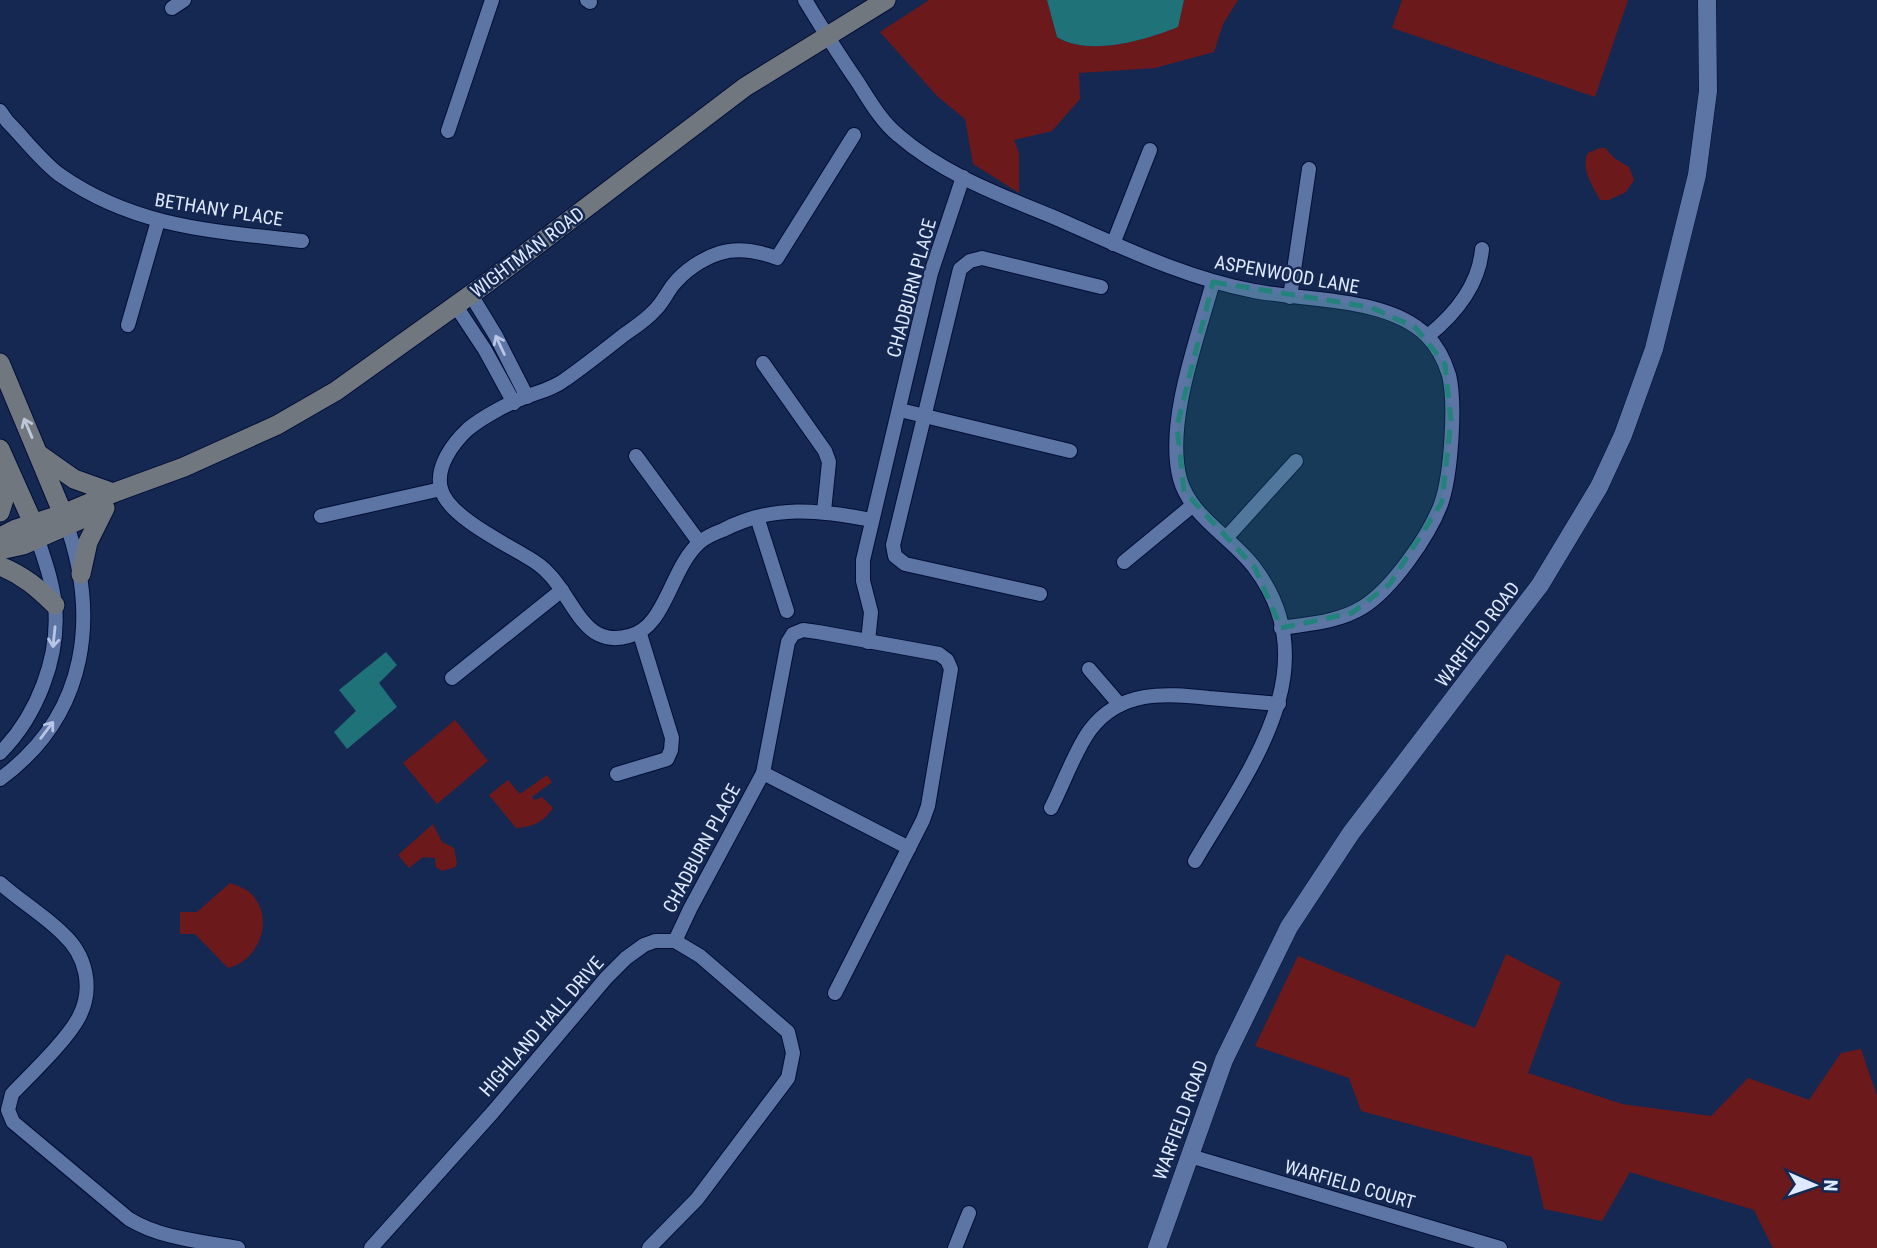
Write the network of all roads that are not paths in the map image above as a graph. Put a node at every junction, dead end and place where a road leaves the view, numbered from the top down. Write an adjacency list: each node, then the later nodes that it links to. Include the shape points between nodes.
1 (492, 0): 7 (street)
2 (805, 0): 5 (street, ASPENWOOD LANE)
3 (886, 0): 5 (main road, WIGHTMAN ROAD)
4 (1707, 0): 70 (street, WARFIELD ROAD, via 1708,91 1697,175 1654,349 1623,435 1599,487 1540,585 1351,833 1289,927 1224,1060)
5 (827, 36): 11 (street, ASPENWOOD LANE, via 896,134); 19 (main road, WIGHTMAN ROAD, via 745,87)
6 (0, 111): 12 (street, BETHANY PLACE, via 59,174 104,201)
7 (448, 131)
8 (854, 135): 24 (street, via 777,258 739,249 704,260 673,284 656,311 565,380)
9 (1150, 150): 14 (street)
10 (1309, 169): 18 (street)
11 (964, 177): 14 (street, ASPENWOOD LANE); 25 (street, CHADBURN PLACE, via 931,273)
12 (158, 221): 13 (street, BETHANY PLACE); 20 (street)
13 (302, 241)
14 (1113, 244): 16 (street, ASPENWOOD LANE)
15 (1482, 249): 21 (street, via 1464,299)
16 (1213, 282): 18 (street, ASPENWOOD LANE); 34 (street, via 1177,426 1176,460)
17 (1101, 287): 26 (street, via 982,258 970,261 960,269)
18 (1290, 297): 21 (street, ASPENWOOD LANE, via 1370,307 1399,317)
19 (463, 300): 24 (street, via 485,350); 33 (main road, WIGHTMAN ROAD, via 336,391 277,425 153,480 137,495)
20 (128, 325)
21 (1428, 336): 53 (street, ASPENWOOD LANE, via 1445,364 1451,388 1448,475 1433,522 1390,584 1365,606 1328,621)
22 (0, 363): 28 (main road, one-way to 22)
23 (763, 363): 35 (street, via 825,451 829,463)
24 (520, 400): 32 (street, via 469,428 454,444 445,457)
25 (900, 410): 26 (street); 39 (street, CHADBURN PLACE)
26 (924, 417): 27 (street); 50 (street, via 893,545 895,556 905,564)
27 (1070, 451)
28 (39, 455): 33 (main road); 40 (main road)
29 (636, 456): 44 (street)
30 (3, 457): 36 (main road, via 7,490); 41 (main road)
31 (1296, 461): 43 (street)
32 (441, 489): 37 (street); 49 (street, via 464,518 535,562)
33 (109, 500): 40 (main road, WIGHTMAN ROAD); 48 (main road, via 86,547)
34 (1193, 505): 43 (street); 46 (street)
35 (824, 511): 38 (street); 39 (street)
36 (0, 512)
37 (321, 516)
38 (757, 517): 44 (street); 52 (street)
39 (873, 520): 55 (street, CHADBURN PLACE, via 862,572 871,612)
40 (65, 521): 41 (main road, WIGHTMAN ROAD); 48 (street)
41 (35, 531): 42 (main road, WIGHTMAN ROAD); 45 (main road, WIGHTMAN ROAD, via 23,545); 51 (street)
42 (0, 537)
43 (1227, 537): 53 (street, via 1266,585)
44 (699, 542): 54 (street, via 656,617)
45 (0, 550)
46 (1124, 562)
47 (0, 566): 51 (main road, via 35,585)
48 (81, 574): 63 (street, one-way to 48, via 53,724 70,690 80,659 84,621)
49 (562, 590): 54 (street, via 596,633 609,638); 57 (street)
50 (1040, 594)
51 (55, 605): 60 (street, one-way to 60, via 51,660 36,702)
52 (787, 611)
53 (1281, 628): 58 (street, via 1286,658)
54 (640, 634): 62 (street, via 672,738 671,750 667,759)
55 (868, 642): 61 (street, CHADBURN PLACE, via 803,630 793,634); 65 (street, CHADBURN PLACE, via 939,654 951,669 928,806)
56 (1089, 670): 59 (street)
57 (452, 678)
58 (1279, 704): 59 (street, via 1164,693); 66 (street, via 1266,737)
59 (1120, 705): 64 (street, via 1088,732)
60 (0, 753)
61 (763, 773): 65 (street, CHADBURN PLACE); 68 (street, CHADBURN PLACE)
62 (617, 774)
63 (0, 779)
64 (1052, 808)
65 (909, 848): 69 (street, CHADBURN PLACE)
66 (1195, 861)
67 (0, 883): 72 (street, via 63,933 84,961 86,977 79,1019 12,1094 8,1110 13,1122 145,1228)
68 (675, 941): 73 (street, HIGHLAND HALL DRIVE, via 644,945 606,978); 74 (street, via 700,956 788,1032 793,1053 788,1078 696,1199)
69 (835, 993)
70 (1190, 1156): 76 (street, WARFIELD ROAD); 77 (street, WARFIELD COURT)
71 (969, 1213): 75 (street)
72 (238, 1248)
73 (371, 1248)
74 (649, 1248)
75 (955, 1248)
76 (1157, 1248)
77 (1500, 1248)

